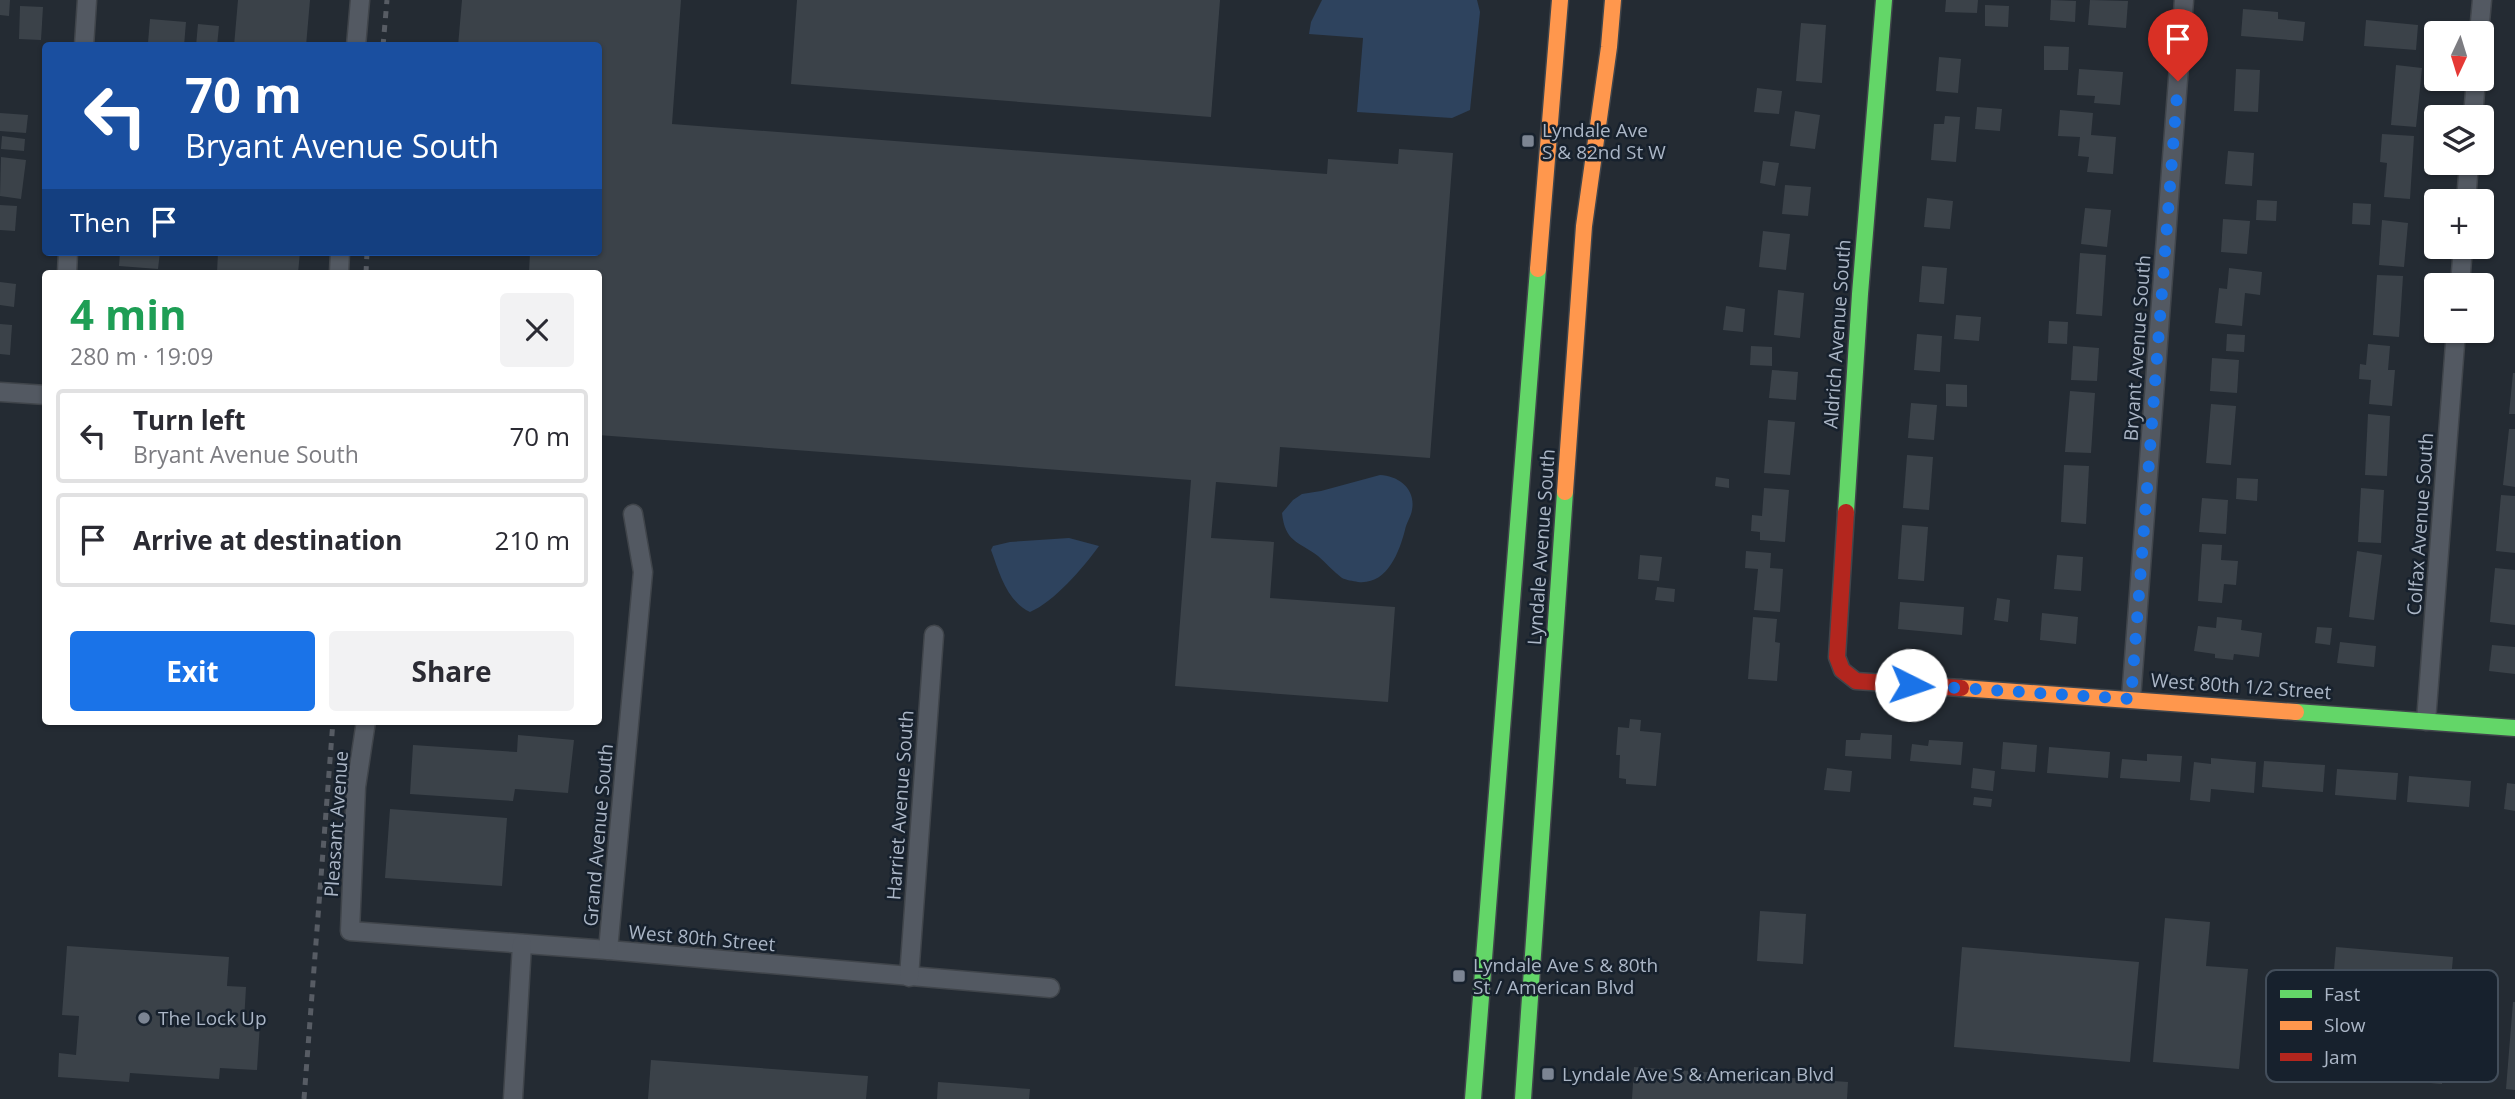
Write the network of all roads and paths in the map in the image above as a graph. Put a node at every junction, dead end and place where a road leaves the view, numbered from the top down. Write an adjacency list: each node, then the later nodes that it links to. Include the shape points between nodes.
1 (87, 0): 11 (street)
2 (360, 0): 12 (street)
3 (1544, 0): 13 (main road)
4 (1560, 0): 13 (main road, Lyndale Avenue South)
5 (1613, 0): 14 (main road, Lyndale Avenue South)
6 (1884, 0): 20 (main road, Aldrich Avenue South, via 1837,657)
7 (2184, 0): 21 (street, Bryant Avenue South)
8 (2482, 0): 10 (street)
9 (1626, 12): 14 (main road)
10 (2480, 21)
11 (84, 42)
12 (356, 42)
13 (1555, 45): 31 (main road, Lyndale Avenue South)
14 (1609, 47): 32 (main road, Lyndale Avenue South, via 1584,226)
15 (2455, 343): 22 (street, Colfax Avenue South)
16 (0, 392): 17 (street)
17 (42, 396)
18 (633, 514): 27 (street, Grand Avenue South, via 643,572)
19 (934, 635): 28 (street, Harriet Avenue South)
20 (1842, 670): 21 (main road, West 80th 1/2 Street, via 1856,681)
21 (2131, 699): 22 (main road, West 80th 1/2 Street)
22 (2426, 721): 24 (main road, West 80th 1/2 Street)
23 (365, 725): 25 (street, Pleasant Avenue, via 356,787)
24 (2515, 728)
25 (350, 931): 26 (street, West 80th Street)
26 (522, 944): 27 (street, West 80th Street); 30 (street)
27 (608, 950): 28 (street, West 80th Street)
28 (909, 977): 29 (street, West 80th Street)
29 (1050, 988)
30 (513, 1099)
31 (1473, 1099)
32 (1523, 1099)

